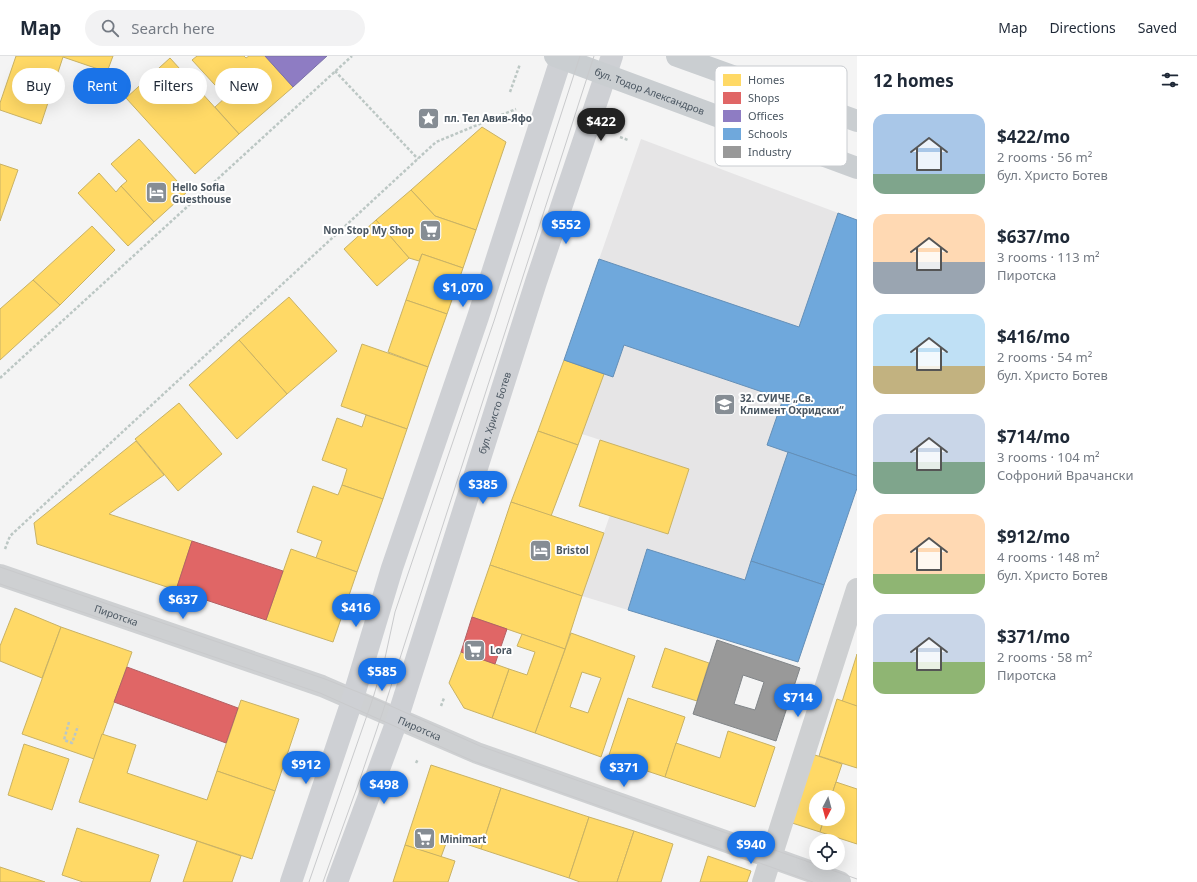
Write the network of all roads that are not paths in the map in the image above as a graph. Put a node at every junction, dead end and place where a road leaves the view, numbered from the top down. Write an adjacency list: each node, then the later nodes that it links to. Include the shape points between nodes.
1 (678, 56): 4 (main road)
2 (559, 57): 3 (main road, бул. Тодор Александров); 12 (main road, via 478,317 392,568)
3 (609, 65): 5 (main road, бул. Тодор Александров); 13 (main road, бул. Христо Ботев, via 536,282)
4 (715, 70)
5 (715, 109)
6 (847, 118): 7 (main road)
7 (857, 122)
8 (847, 164): 9 (main road, бул. Тодор Александров)
9 (857, 168)
10 (1, 565): 12 (street, Пиротска)
11 (857, 589): 14 (street)
12 (352, 698): 13 (street, Пиротска); 15 (main road)
13 (398, 718): 14 (street, Пиротска, via 477,753); 16 (main road, бул. Христо Ботев)
14 (771, 858): 17 (street); 18 (street, Пиротска)
15 (291, 882)
16 (338, 882)
17 (763, 882)
18 (840, 882)

